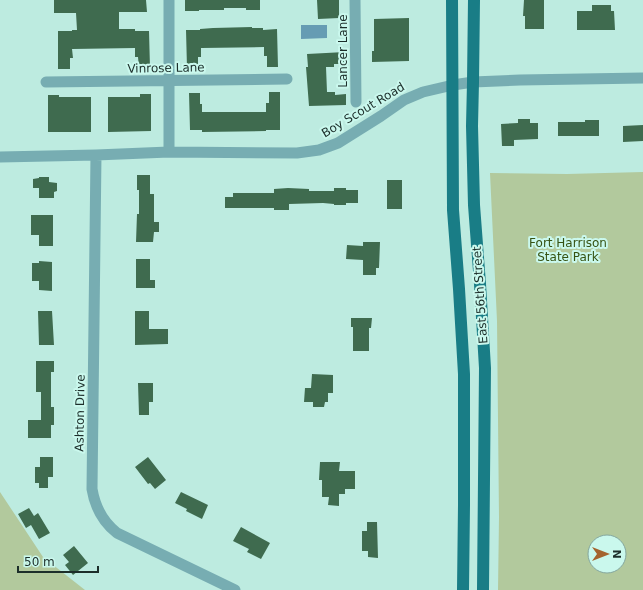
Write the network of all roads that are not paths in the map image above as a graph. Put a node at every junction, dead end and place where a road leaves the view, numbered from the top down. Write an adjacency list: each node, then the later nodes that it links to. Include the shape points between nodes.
1 (169, 0): 7 (street)
2 (355, 0): 11 (street, Lancer Lane)
3 (452, 0): 10 (main road, East 56th Street)
4 (474, 0): 9 (main road, East 56th Street)
5 (643, 78): 9 (street, Boy Scout Road)
6 (287, 79): 7 (street, Vinrose Lane)
7 (169, 81): 8 (street, Vinrose Lane); 12 (street)
8 (46, 82)
9 (473, 82): 10 (street, Boy Scout Road); 17 (main road, East 56th Street, via 474,205 485,368)
10 (453, 85): 12 (street, Boy Scout Road, via 423,92 404,100 342,141 319,150 297,153); 16 (main road, East 56th Street, via 453,210 464,374)
11 (356, 102)
12 (169, 152): 13 (street, Boy Scout Road)
13 (96, 155): 14 (street, Boy Scout Road); 15 (street, Ashton Drive, via 92,489 94,499 100,514 117,533)
14 (0, 157)
15 (235, 590)
16 (463, 590)
17 (483, 590)

